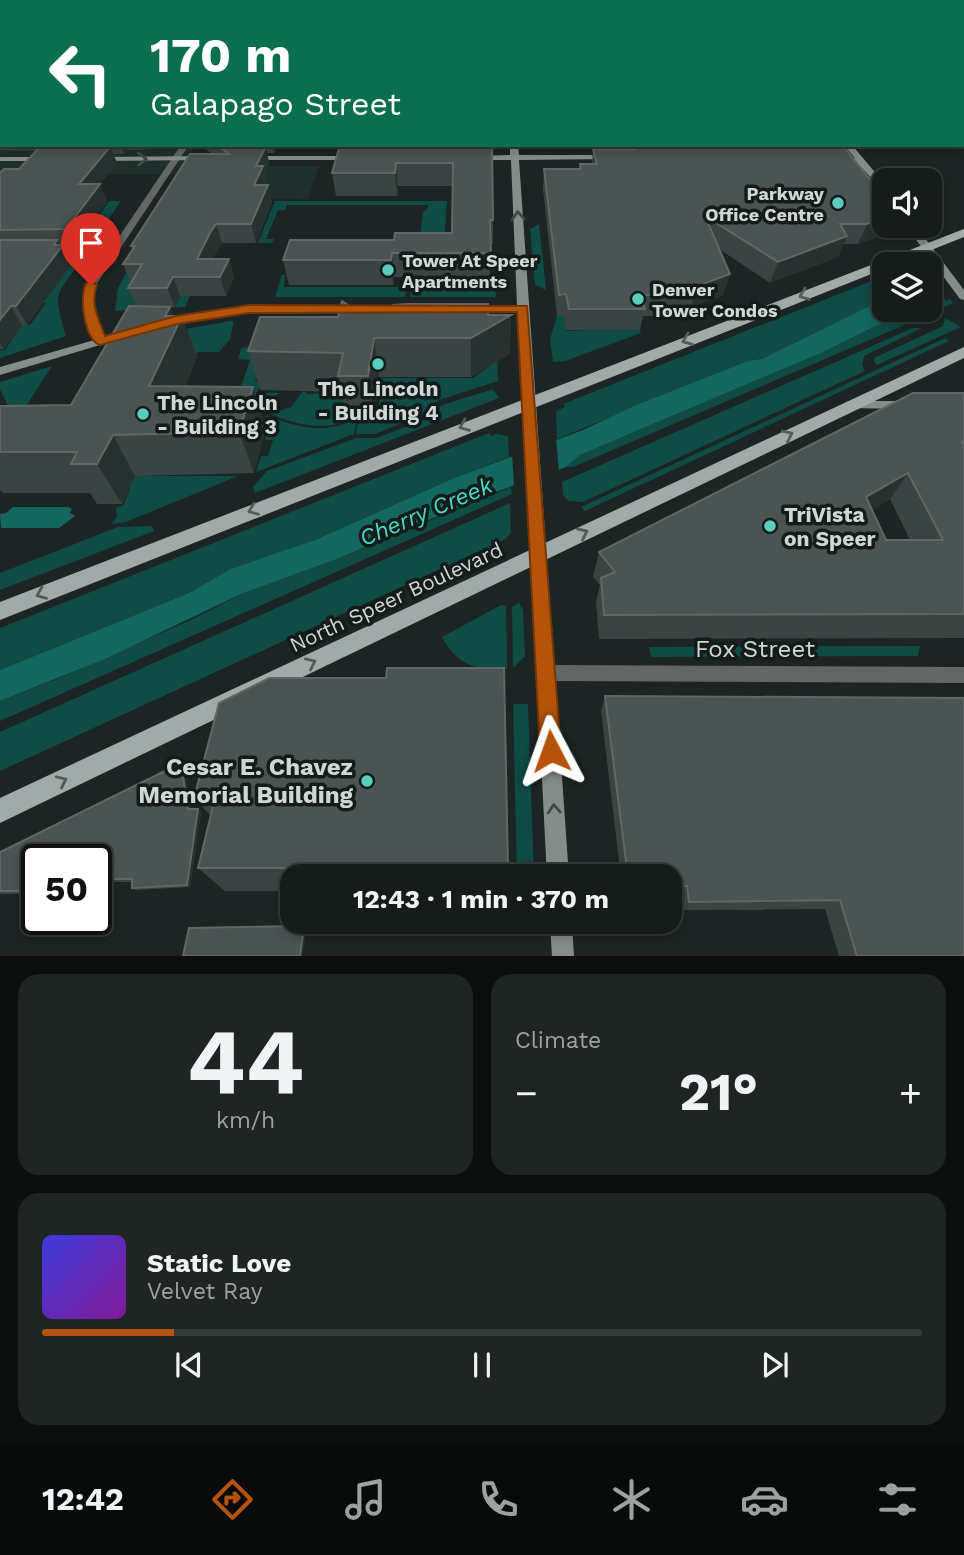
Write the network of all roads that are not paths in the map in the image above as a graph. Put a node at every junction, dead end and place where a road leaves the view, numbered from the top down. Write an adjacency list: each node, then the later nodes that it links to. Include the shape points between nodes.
1 (184, 147): 16 (street)
2 (514, 147): 12 (main road)
3 (748, 147): 4 (main road, via 737,150)
4 (768, 147)
5 (800, 147): 17 (main road, via 844,156)
6 (850, 147): 17 (main road)
7 (624, 157): 12 (main road)
8 (222, 158): 16 (main road)
9 (235, 158): 10 (main road)
10 (360, 158)
11 (460, 158): 12 (main road)
12 (515, 158): 28 (main road, one-way to 12)
13 (0, 159): 14 (main road)
14 (57, 159)
15 (81, 159): 16 (main road, one-way to 16)
16 (176, 159): 22 (street)
17 (865, 166): 18 (main road)
18 (872, 175)
19 (964, 233): 20 (main road)
20 (932, 252)
21 (29, 253): 22 (street)
22 (112, 253): 31 (street, via 87,295)
23 (942, 269): 25 (main road)
24 (872, 274): 34 (main road, one-way to 34)
25 (964, 297)
26 (424, 308): 29 (main road, via 249,309)
27 (451, 308): 28 (main road)
28 (523, 309): 34 (main road)
29 (150, 327)
30 (137, 331): 31 (main road)
31 (100, 341): 33 (main road)
32 (964, 352): 35 (main road, North Speer Boulevard)
33 (0, 370)
34 (528, 402): 37 (main road); 38 (main road, one-way to 38)
35 (850, 405): 36 (main road); 37 (main road, North Speer Boulevard, one-way to 35)
36 (925, 405)
37 (538, 554): 39 (main road); 41 (main road, North Speer Boulevard, one-way to 37)
38 (0, 611)
39 (546, 673): 40 (street, Fox Street); 42 (main road, one-way to 39)
40 (964, 675)
41 (0, 811)
42 (557, 864)
43 (562, 934): 44 (main road)
44 (564, 956)

